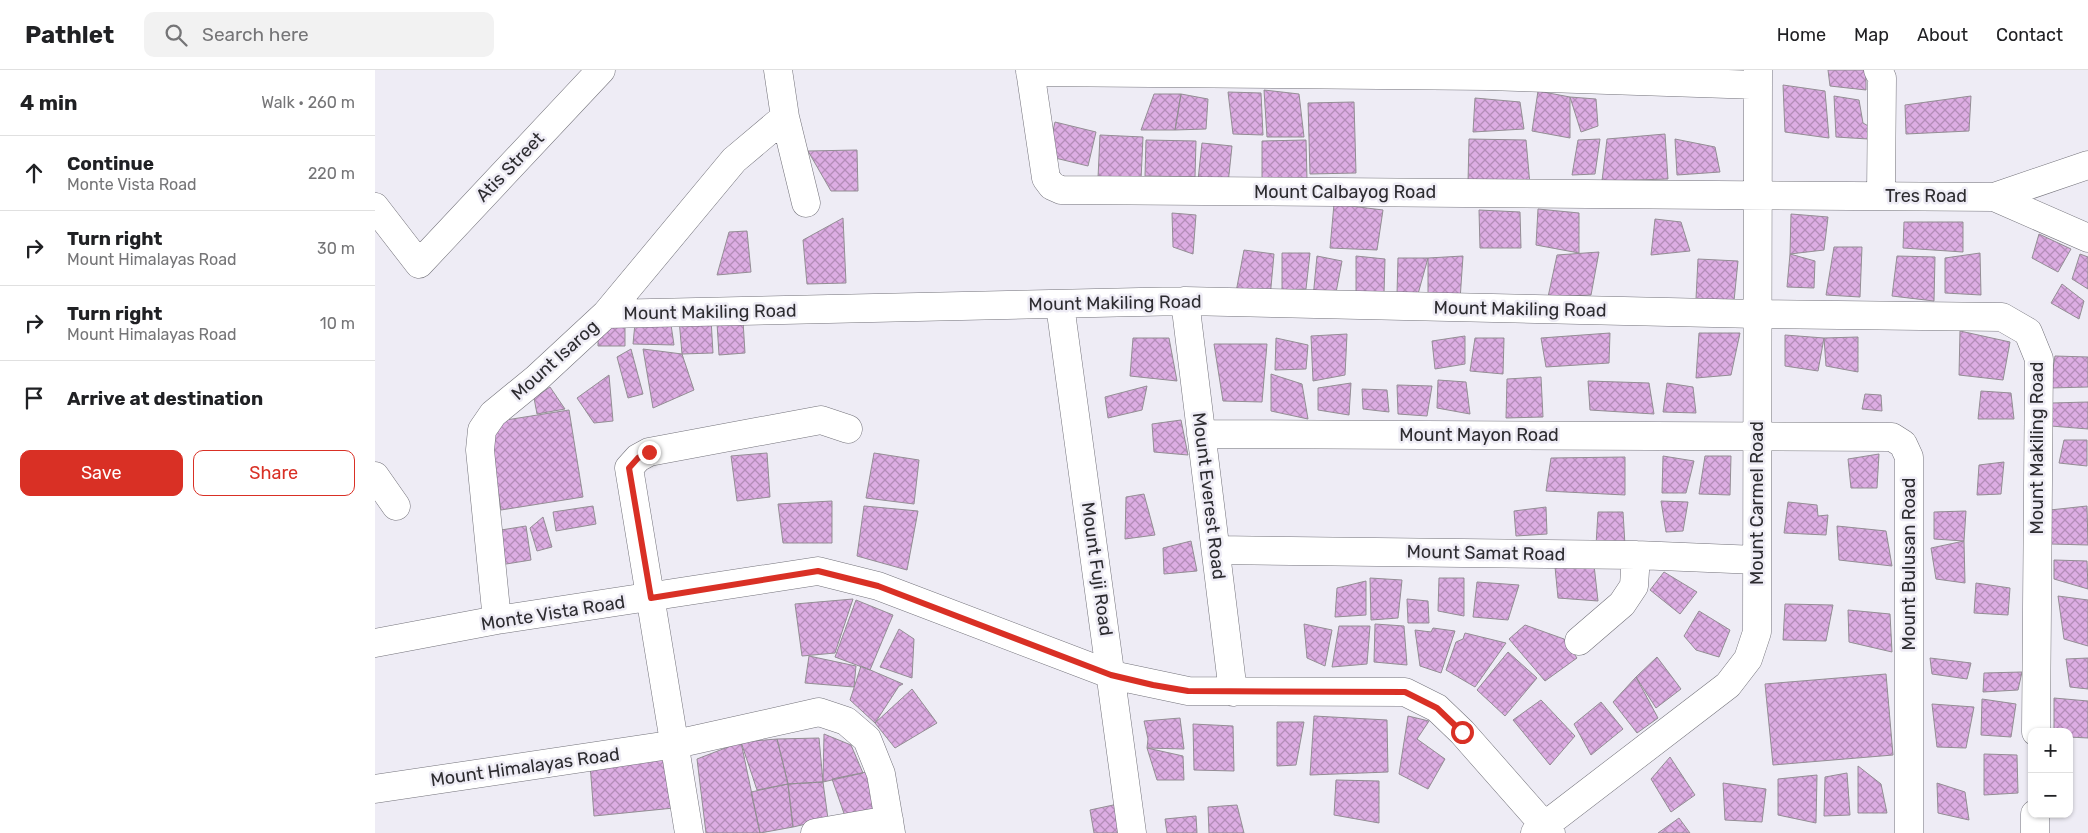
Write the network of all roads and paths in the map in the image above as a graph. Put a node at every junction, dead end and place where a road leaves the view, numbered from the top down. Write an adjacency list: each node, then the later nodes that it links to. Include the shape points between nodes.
1 (601, 70): 12 (street, Atis Street, via 419,264)
2 (778, 70): 6 (street)
3 (1878, 70): 9 (street, via 1882,78)
4 (1030, 71): 5 (street); 8 (street, Mount Calbayog Road, via 1046,178 1061,190)
5 (1758, 78): 8 (street, Mount Carmel Road)
6 (785, 117): 11 (street); 16 (street, Mount Isarog, via 734,160)
7 (2088, 165): 10 (street, Tres Road)
8 (1758, 196): 9 (street, Tres Road); 17 (street, Mount Carmel Road)
9 (1881, 196): 10 (street, Tres Road)
10 (1994, 197): 13 (street)
11 (806, 203)
12 (375, 207)
13 (2088, 238)
14 (1185, 301): 15 (street, Mount Makiling Road); 17 (street, Mount Makiling Road); 19 (street, Mount Everest Road)
15 (1060, 305): 16 (street, Mount Makiling Road); 30 (street, Mount Fuji Road)
16 (606, 314): 27 (street, Mount Isarog, via 493,414 482,430 480,450)
17 (1757, 314): 20 (street, Mount Carmel Road); 32 (street, Mount Makiling Road, via 2002,317 2028,332 2039,359)
18 (848, 429): 26 (street, via 821,420 649,452 638,458 629,468)
19 (1201, 434): 20 (street, Mount Mayon Road); 23 (street, Mount Everest Road)
20 (1757, 436): 25 (street, Mount Carmel Road); 41 (street, Mount Bulusan Road, via 1892,437 1903,444 1909,457)
21 (375, 476): 22 (street)
22 (396, 506)
23 (1216, 550): 24 (street, Mount Samat Road); 31 (street, Mount Everest Road)
24 (1636, 555): 25 (street, Mount Samat Road); 28 (street, via 1634,586 1622,604)
25 (1757, 560): 37 (street, Mount Carmel Road, via 1757,632 1748,659 1728,684)
26 (651, 598): 27 (street, Monte Vista Road); 30 (street, Monte Vista Road, via 818,571 878,586); 33 (street)
27 (497, 620): 29 (street, Monte Vista Road)
28 (1579, 641)
29 (375, 643)
30 (1111, 675): 31 (street, Monte Vista Road, via 1188,691); 40 (street, Mount Fuji Road)
31 (1233, 692): 37 (street, Monte Vista Road, via 1405,692 1437,708 1456,726)
32 (2036, 728)
33 (676, 744): 34 (street, Mount Himalayas Road); 36 (street, Mount Himalayas Road, via 819,712 846,721 867,739 881,774); 38 (street)
34 (375, 789)
35 (2035, 818): 42 (street)
36 (890, 827): 39 (street, Mount Himalayas Road)
37 (1544, 830)
38 (689, 833)
39 (815, 833)
40 (1132, 833)
41 (1909, 833)
42 (2035, 833)

